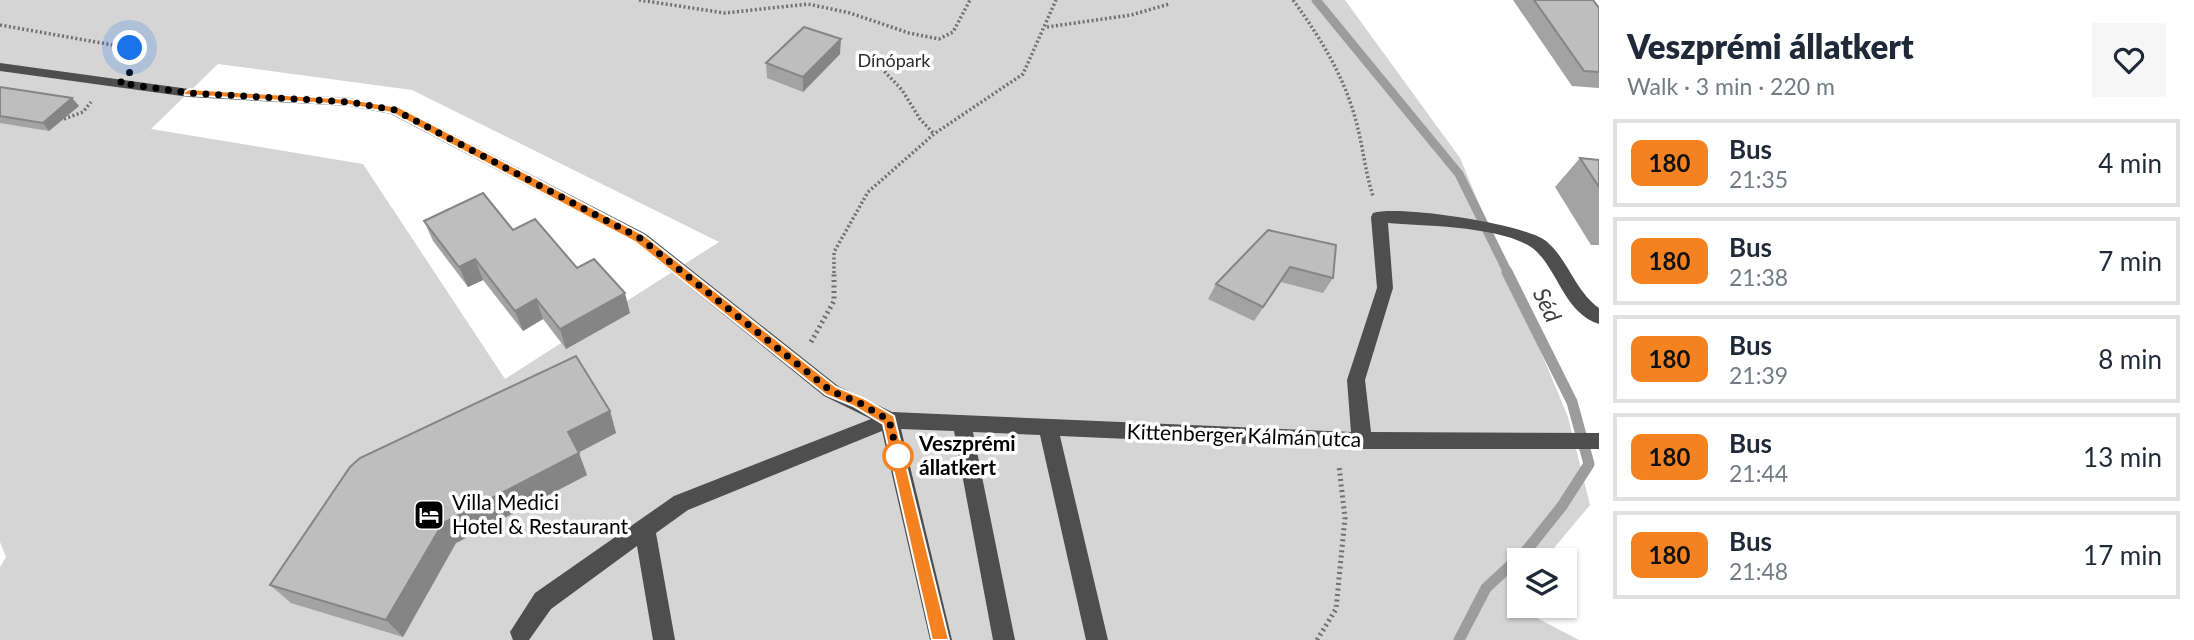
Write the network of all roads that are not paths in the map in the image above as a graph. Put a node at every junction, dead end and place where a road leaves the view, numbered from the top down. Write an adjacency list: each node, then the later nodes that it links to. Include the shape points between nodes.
1 (0, 67): 3 (street, Kittenberger Kálmán utca, via 189,93 349,102 395,110 640,238 831,391)
2 (1599, 317): 6 (street, via 1586,310 1540,244 1514,231 1380,217 1385,288 1356,380)
3 (889, 420): 4 (street, Kittenberger Kálmán utca); 8 (street, via 681,503); 11 (street)
4 (962, 423): 5 (street, Kittenberger Kálmán utca); 12 (street)
5 (1048, 427): 6 (street, Kittenberger Kálmán utca); 13 (street)
6 (1362, 441): 7 (street, Kittenberger Kálmán utca)
7 (1599, 441)
8 (645, 529): 9 (street, via 543,601); 10 (street)
9 (522, 632)
10 (664, 640)
11 (941, 640)
12 (1004, 640)
13 (1097, 640)

